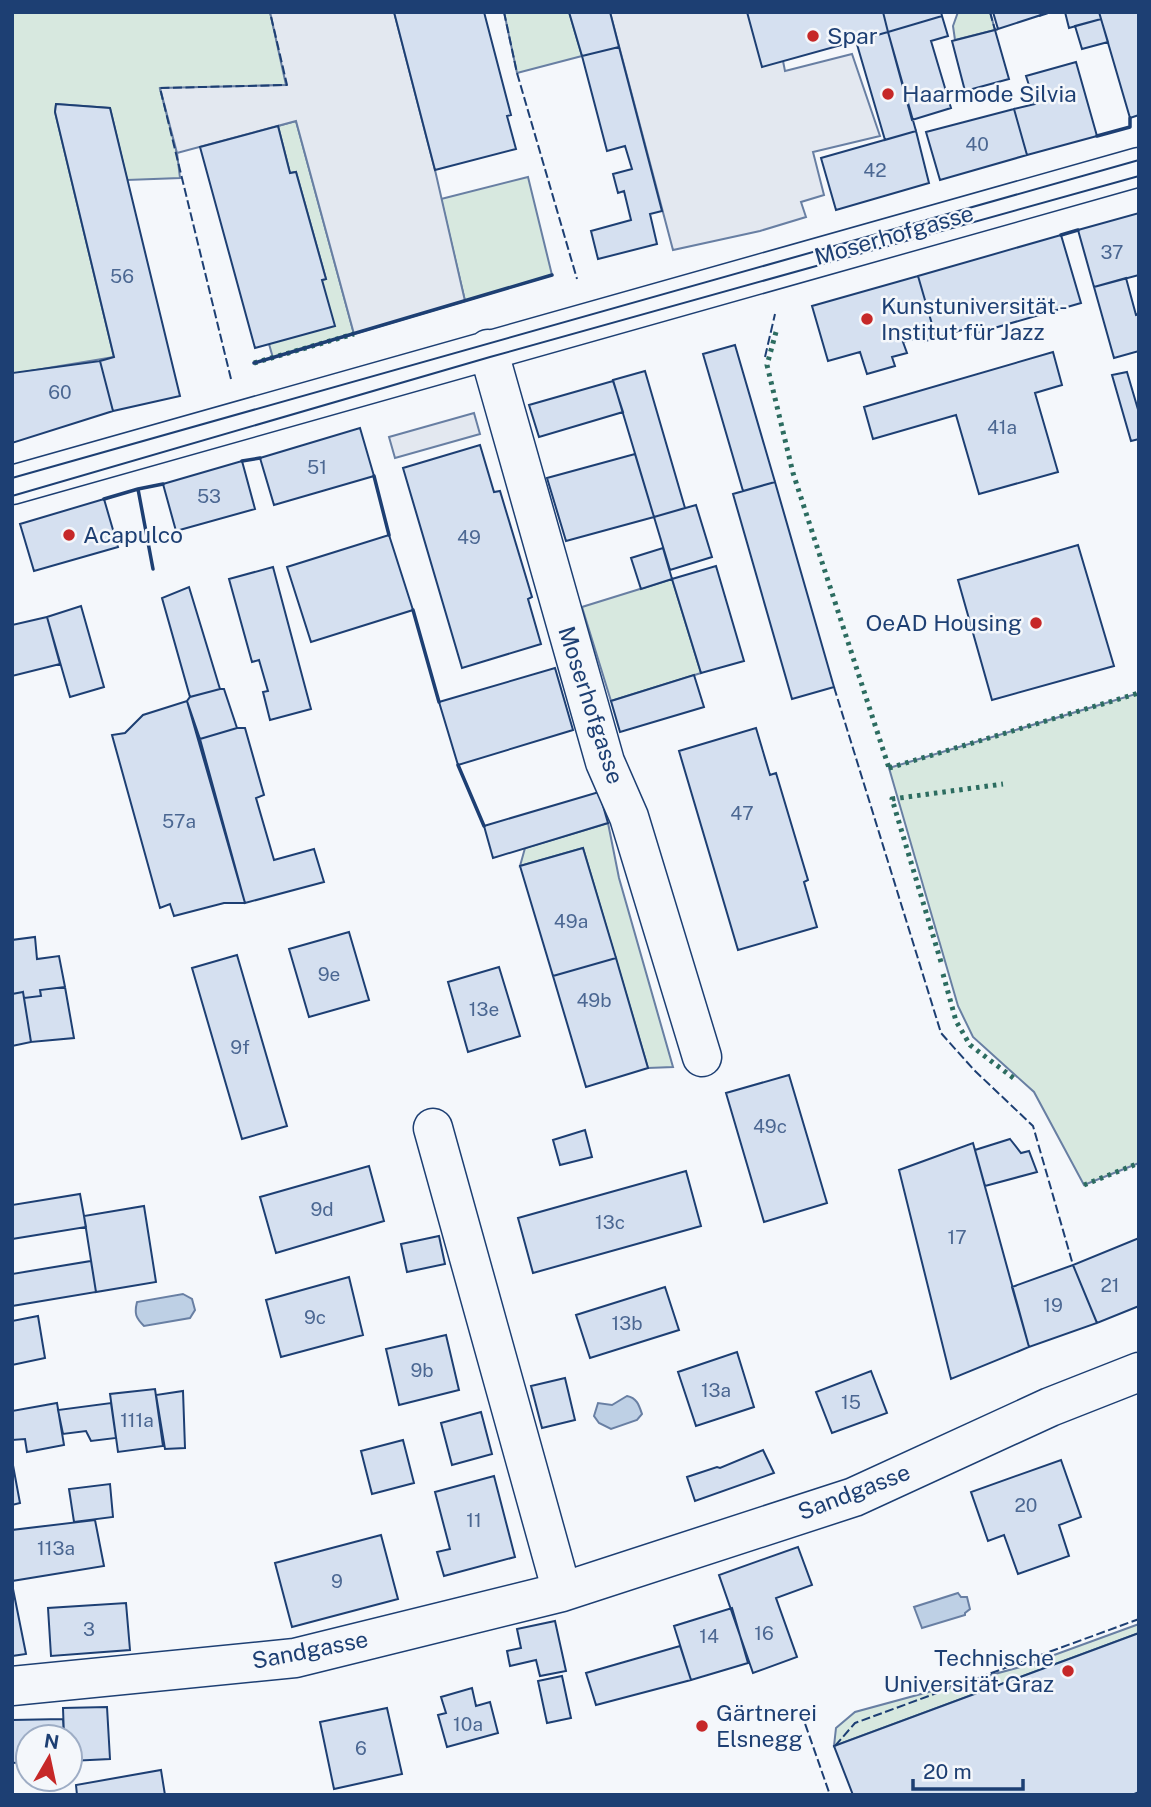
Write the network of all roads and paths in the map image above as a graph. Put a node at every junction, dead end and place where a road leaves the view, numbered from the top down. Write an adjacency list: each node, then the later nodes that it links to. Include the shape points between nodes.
1 (1139, 167): 2 (street, Moserhofgasse)
2 (488, 349): 3 (street, Moserhofgasse); 4 (street, Moserhofgasse, via 606,762 629,817)
3 (12, 485)
4 (702, 1057)
5 (433, 1128): 7 (street)
6 (1139, 1371): 7 (street, Sandgasse, via 854,1497)
7 (562, 1592): 8 (street, Sandgasse, via 295,1658)
8 (12, 1686)

